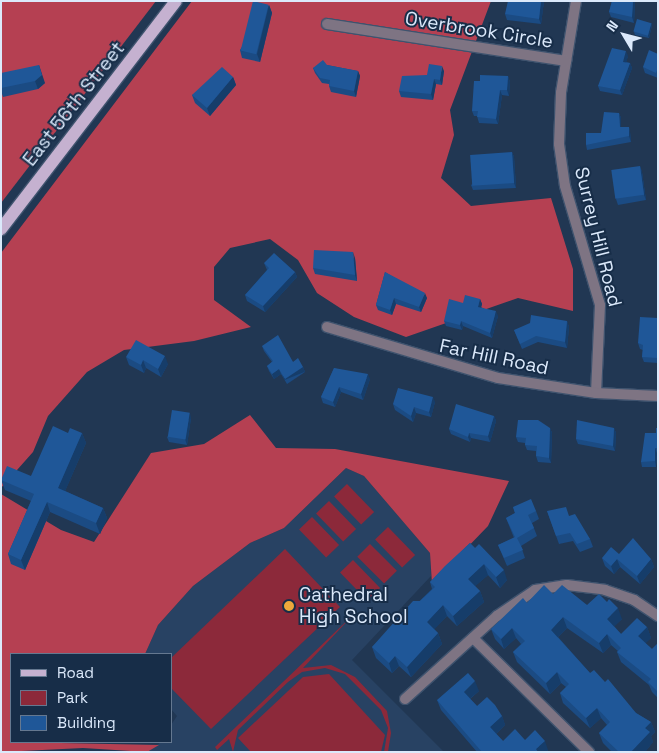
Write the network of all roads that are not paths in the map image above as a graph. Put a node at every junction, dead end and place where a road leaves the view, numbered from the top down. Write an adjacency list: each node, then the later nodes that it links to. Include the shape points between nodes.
1 (176, 1): 5 (main road, East 56th Street)
2 (576, 1): 4 (street, Surrey Hill Road)
3 (327, 24): 4 (street, Overbrook Circle)
4 (566, 61): 7 (street, Surrey Hill Road, via 560,154 600,305)
5 (1, 229)
6 (327, 327): 7 (street, Far Hill Road, via 468,372)
7 (596, 393): 8 (street, Far Hill Road)
8 (658, 396)
9 (658, 616): 10 (street, via 615,593 550,586 521,597)
10 (473, 638): 11 (street); 12 (street)
11 (405, 699)
12 (589, 752)

